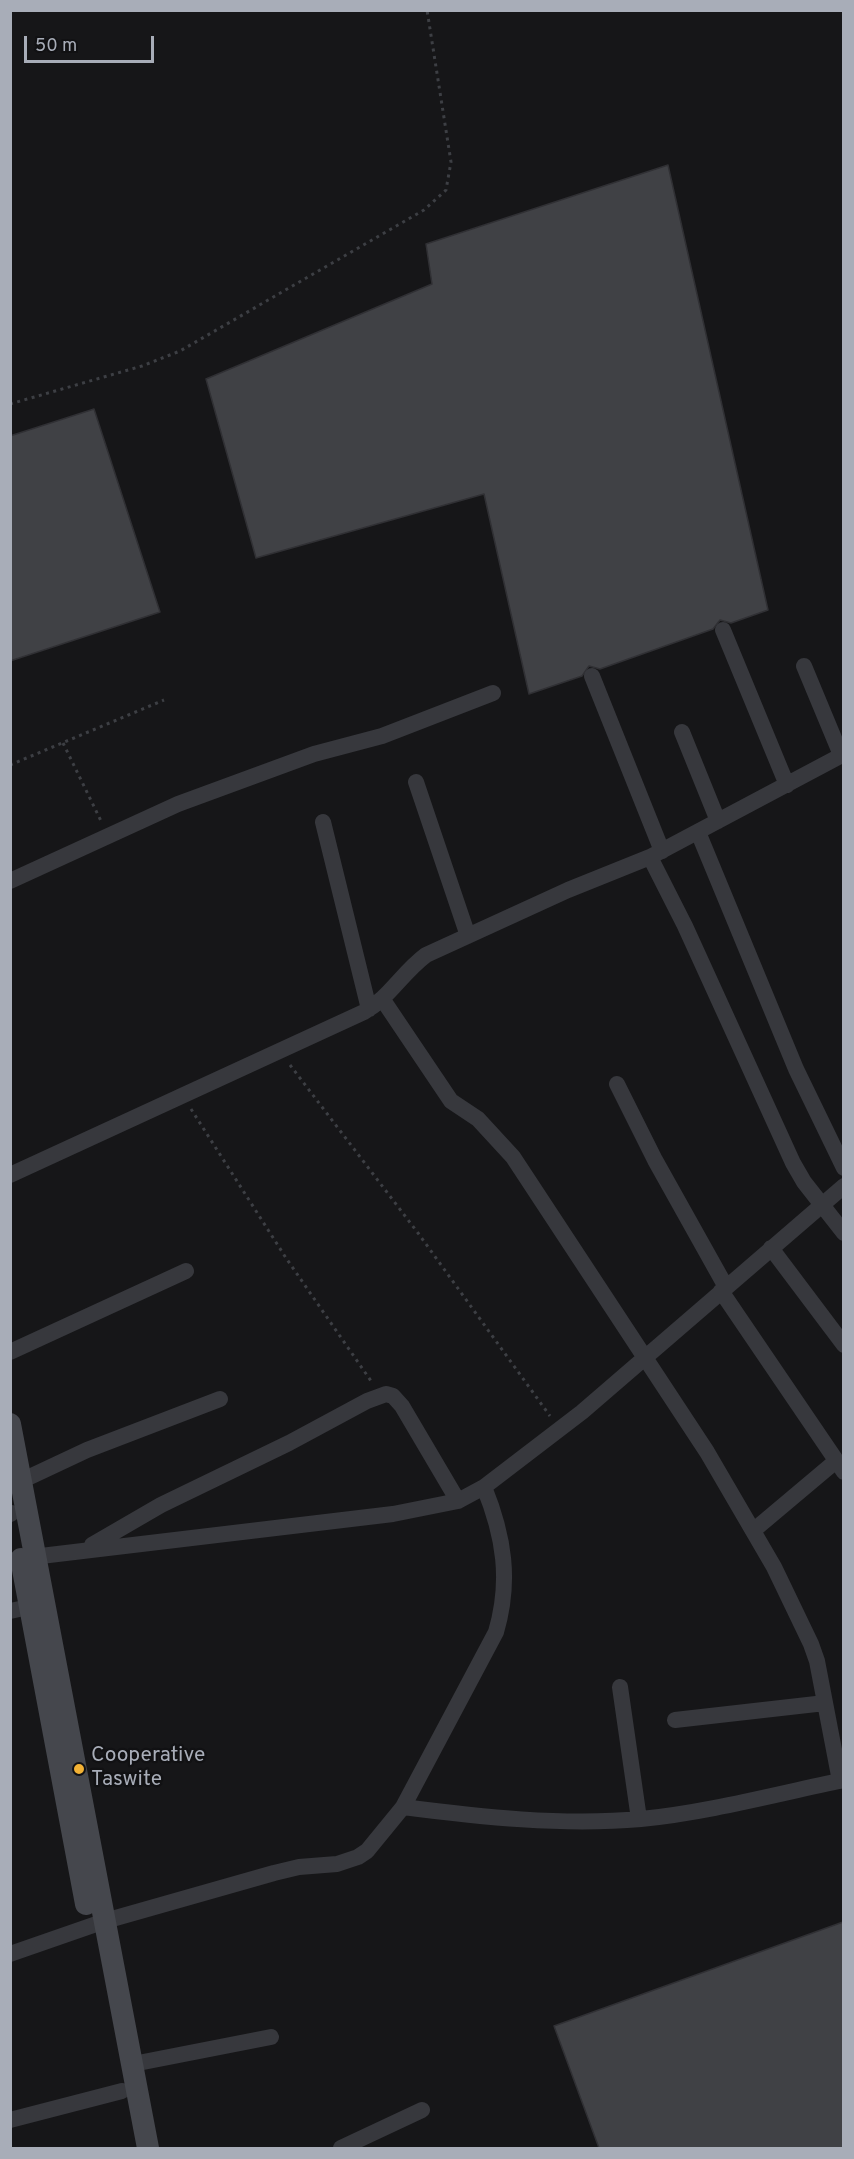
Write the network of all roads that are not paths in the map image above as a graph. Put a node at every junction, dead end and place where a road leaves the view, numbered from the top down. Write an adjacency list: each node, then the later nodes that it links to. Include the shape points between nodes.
1 (723, 630): 8 (street)
2 (804, 666): 6 (street)
3 (592, 676): 12 (street)
4 (493, 693): 13 (street, via 382,736 314,754 178,804)
5 (682, 732): 9 (street)
6 (842, 755): 8 (street)
7 (416, 782): 14 (street)
8 (787, 785): 9 (street)
9 (718, 821): 11 (street)
10 (322, 822): 15 (street)
11 (698, 832): 12 (street); 17 (street, via 796,1069)
12 (656, 854): 14 (street); 20 (street, via 793,1163)
13 (10, 881)
14 (468, 936): 15 (street, via 426,955)
15 (376, 1004): 18 (street); 27 (street, via 452,1101 478,1119 513,1157)
16 (617, 1084): 24 (street)
17 (843, 1168)
18 (10, 1175)
19 (843, 1186): 20 (street)
20 (821, 1204): 21 (street); 22 (street)
21 (843, 1233)
22 (771, 1248): 24 (street); 25 (street)
23 (186, 1271): 26 (street)
24 (724, 1289): 27 (street); 30 (street)
25 (843, 1345)
26 (10, 1352)
27 (645, 1357): 32 (street); 35 (street)
28 (220, 1399): 31 (street)
29 (10, 1424): 31 (main road)
30 (840, 1467): 35 (street)
31 (21, 1480): 37 (main road)
32 (484, 1488): 33 (street); 43 (street, via 496,1516 504,1556 503,1607 496,1632)
33 (458, 1501): 36 (street, via 393,1514); 36 (street, via 402,1406 393,1396 380,1395 161,1505)
34 (11, 1510): 37 (main road)
35 (754, 1530): 40 (street, via 811,1644)
36 (86, 1549): 37 (street)
37 (28, 1557): 38 (main road); 45 (main road)
38 (20, 1609): 45 (main road)
39 (620, 1687): 44 (street)
40 (825, 1703): 41 (street); 42 (street)
41 (675, 1720)
42 (842, 1781): 44 (street, via 721,1808)
43 (403, 1807): 44 (street, via 531,1818); 45 (street, via 367,1851 348,1862 274,1873)
44 (639, 1819)
45 (98, 1923): 46 (street); 48 (main road); 49 (main road)
46 (10, 1954)
47 (271, 2037): 48 (street)
48 (133, 2064): 53 (main road)
49 (122, 2091): 51 (street); 52 (main road)
50 (422, 2110): 54 (street)
51 (10, 2120)
52 (133, 2148)
53 (148, 2148)
54 (341, 2148)

